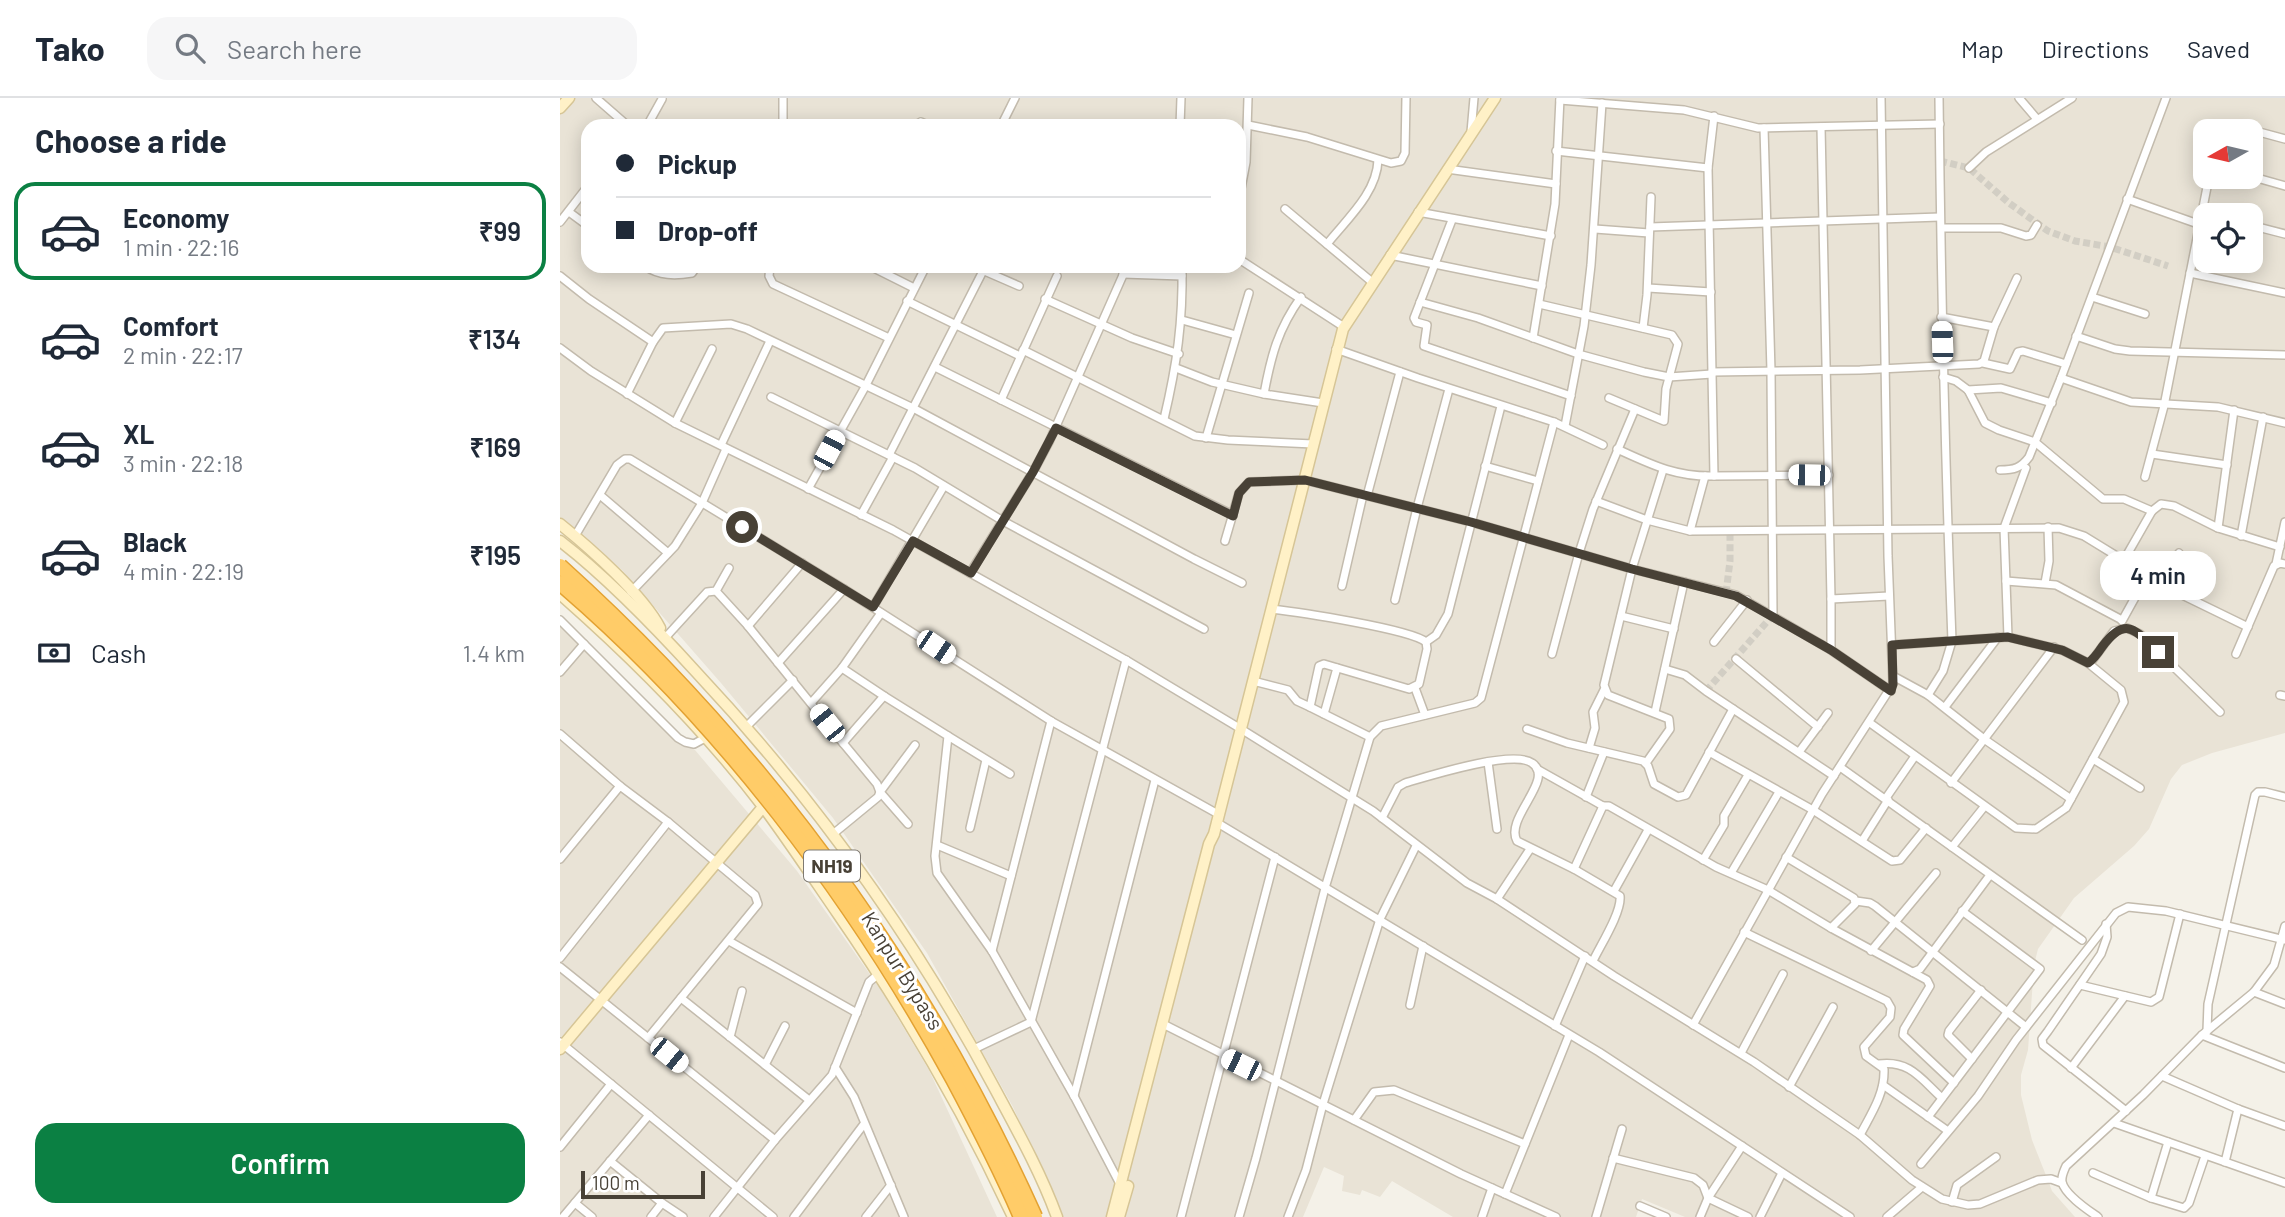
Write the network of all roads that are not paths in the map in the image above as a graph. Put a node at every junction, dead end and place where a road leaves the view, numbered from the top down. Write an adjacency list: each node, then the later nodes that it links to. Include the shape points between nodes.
1 (569, 98): 19 (street)
2 (596, 98): 21 (street)
3 (783, 98): 23 (street)
4 (1015, 98): 24 (street)
5 (1181, 98): 25 (street)
6 (1248, 98): 26 (street)
7 (1406, 98): 38 (street, via 1403,158 1396,163)
8 (1474, 98): 34 (street)
9 (1495, 98): 34 (street)
10 (1881, 98): 29 (street)
11 (1939, 98): 28 (street)
12 (2019, 98): 27 (street)
13 (2072, 98): 27 (street)
14 (2166, 98): 47 (street)
15 (662, 99): 22 (street)
16 (1560, 99): 18 (street); 36 (street)
17 (1655, 102): 18 (street); 20 (street)
18 (1602, 103): 37 (street)
19 (560, 108)
20 (1714, 116): 31 (street); 39 (street)
21 (620, 119)
22 (651, 119)
23 (783, 119)
24 (1004, 119)
25 (1180, 119)
26 (1245, 119)
27 (2037, 119): 40 (street)
28 (1940, 124): 29 (street); 51 (street)
29 (1881, 125): 30 (street); 53 (street)
30 (1821, 127): 31 (street); 56 (street)
31 (1764, 128): 58 (street)
32 (1246, 131): 38 (street, via 1329,144)
33 (2263, 133): 35 (street)
34 (1471, 135): 41 (street)
35 (2285, 139)
36 (1556, 151): 37 (street); 43 (street)
37 (1600, 156): 39 (street); 62 (street)
38 (1378, 160): 67 (street, via 1371,187)
39 (1708, 168): 60 (street)
40 (1969, 168)
41 (1447, 169): 43 (street); 50 (street)
42 (2263, 180): 44 (street)
43 (1556, 184): 66 (street)
44 (2285, 186)
45 (581, 196): 49 (street)
46 (1651, 197): 64 (street)
47 (2127, 199): 57 (street); 95 (street)
48 (1285, 209): 67 (street)
49 (569, 212): 54 (street); 55 (street)
50 (1418, 212): 52 (street); 68 (street)
51 (1940, 217): 53 (street); 63 (street)
52 (1452, 220): 66 (street); 71 (street)
53 (1883, 220): 56 (street); 128 (street)
54 (581, 221)
55 (560, 222)
56 (1823, 222): 58 (street); 130 (street)
57 (2193, 222)
58 (1766, 224): 60 (street); 129 (street)
59 (2037, 225): 63 (street, via 2026,236 2001,229)
60 (1709, 226): 64 (street); 91 (street)
61 (2263, 228): 65 (street)
62 (1595, 229): 64 (street); 101 (street)
63 (1942, 229): 102 (street)
64 (1650, 230): 90 (street)
65 (2285, 234)
66 (1550, 236): 88 (street)
67 (1327, 244): 86 (street)
68 (1390, 255): 71 (street); 86 (street)
69 (2193, 260): 81 (street)
70 (1246, 263): 94 (street)
71 (1434, 264): 88 (street); 98 (street)
72 (657, 273): 73 (street)
73 (692, 273)
74 (769, 273): 111 (street, via 774,284)
75 (884, 273): 89 (street)
76 (922, 273): 89 (street)
77 (982, 273): 105 (street)
78 (988, 273): 87 (street)
79 (1122, 273): 104 (street)
80 (1157, 273): 84 (street)
81 (2190, 273): 92 (street); 118 (street)
82 (560, 276): 114 (street)
83 (1057, 276): 96 (street)
84 (1182, 276): 103 (street)
85 (2017, 278): 107 (street)
86 (1372, 282): 106 (street)
87 (1019, 286)
88 (1542, 286): 99 (street)
89 (914, 288): 97 (street)
90 (1648, 288): 91 (street); 108 (street)
91 (1711, 292): 132 (street)
92 (2285, 292)
93 (1249, 293): 109 (street)
94 (1301, 297): 106 (street); 142 (street, via 1279,334)
95 (2092, 297): 100 (street); 110 (street)
96 (1045, 299): 104 (street); 119 (street)
97 (907, 301): 105 (street); 111 (street)
98 (1420, 302): 112 (street); 143 (street, via 1414,318 1427,325 1426,348)
99 (1539, 304): 101 (street); 112 (street)
100 (2145, 314)
101 (1585, 315): 108 (street); 121 (street)
102 (1941, 317): 107 (street); 125 (street)
103 (1182, 320): 109 (street); 120 (street)
104 (1101, 325): 120 (street); 133 (street)
105 (957, 326): 119 (street); 126 (street)
106 (1344, 327): 117 (street)
107 (1994, 327): 123 (street)
108 (1643, 328): 134 (street, via 1676,338)
109 (1236, 335): 137 (street)
110 (2076, 336): 118 (street, via 2115,349); 124 (street)
111 (889, 338): 138 (street)
112 (1533, 338): 121 (street)
113 (770, 341): 114 (street, via 731,324 663,328); 138 (street); 166 (street)
114 (653, 342): 141 (street)
115 (560, 348): 141 (street)
116 (712, 349): 156 (street)
117 (1336, 349): 131 (street); 147 (street)
118 (2173, 352): 122 (street); 150 (street)
119 (1022, 353): 133 (street); 146 (street)
120 (1179, 354): 127 (street)
121 (1578, 354): 134 (street); 143 (street)
122 (2285, 355)
123 (1983, 363): 124 (street, via 2010,369 2023,351); 125 (street)
124 (2066, 364): 136 (street)
125 (1943, 366): 128 (street); 135 (street)
126 (935, 367): 146 (street); 151 (street)
127 (1176, 368): 137 (street); 155 (street)
128 (1885, 369): 130 (street); 203 (street)
129 (1771, 371): 130 (street); 132 (street); 176 (street)
130 (1827, 371): 177 (street)
131 (1400, 372): 139 (street); 186 (street)
132 (1712, 373): 134 (street); 179 (street)
133 (1079, 376): 155 (street); 160 (street)
134 (1669, 377): 152 (street, via 1664,421)
135 (1943, 377): 140 (street); 201 (street)
136 (2062, 378): 148 (street); 150 (street, via 2113,397)
137 (1222, 385): 142 (street); 162 (street)
138 (865, 387): 151 (street); 161 (street)
139 (1449, 389): 149 (street); 189 (street)
140 (1968, 390): 148 (street, via 2000,387); 163 (street, via 1985,423)
141 (627, 394): 156 (street)
142 (1264, 394): 147 (street)
143 (1571, 396): 159 (street)
144 (771, 397): 161 (street)
145 (1609, 398): 152 (street)
146 (1000, 400): 160 (street)
147 (1323, 403): 164 (street)
148 (2052, 403): 163 (street)
149 (1501, 406): 157 (street); 171 (street)
150 (2164, 406): 153 (street); 168 (street)
151 (913, 408): 169 (street); 175 (street)
152 (1635, 409): 167 (street)
153 (2234, 410): 154 (street); 170 (street)
154 (2263, 417): 158 (street); 206 (street)
155 (1164, 419): 162 (street)
156 (676, 422): 166 (street)
157 (1554, 422): 159 (street); 182 (street)
158 (2285, 423)
159 (1565, 426): 165 (street)
160 (1056, 428): 175 (street); 192 (street)
161 (840, 430): 169 (street); 184 (street)
162 (1206, 438): 164 (street)
163 (2035, 442): 174 (street, via 2023,465); 190 (street, via 2103,499 2124,499)
164 (1313, 444): 181 (street)
165 (1603, 445)
166 (724, 447): 184 (street); 188 (street)
167 (1617, 449): 173 (street); 187 (street)
168 (2152, 454): 170 (street); 180 (street)
169 (891, 456): 183 (street); 191 (street)
170 (2227, 465): 200 (street)
171 (1485, 467): 182 (street); 195 (street)
172 (2026, 468): 199 (street)
173 (1663, 470): 178 (street); 193 (street)
174 (2000, 470)
175 (1033, 472): 194 (street); 229 (street)
176 (1771, 474): 177 (street); 179 (street); 205 (street)
177 (1829, 475): 202 (street)
178 (1705, 476): 179 (street); 204 (street)
179 (1714, 476)
180 (2145, 477)
181 (1305, 480): 186 (street); 192 (street, via 1249,482 1239,493); 241 (street)
182 (1538, 481): 208 (street)
183 (944, 486): 194 (street); 210 (street)
184 (808, 489): 191 (street)
185 (600, 495): 188 (street, via 617,465 630,459); 207 (street); 213 (street)
186 (1365, 495): 189 (street); 231 (street)
187 (1596, 501): 193 (street); 214 (street)
188 (702, 503): 213 (street); 217 (street)
189 (1417, 508): 195 (street); 238 (street)
190 (2152, 510): 200 (street, via 2167,503); 216 (street)
191 (861, 515): 210 (street)
192 (1233, 516): 211 (street)
193 (1647, 520): 204 (street); 222 (street)
194 (1003, 521): 223 (street); 250 (street)
195 (1471, 522): 208 (street); 256 (street, via 1448,614 1436,635)
196 (2285, 522): 212 (street)
197 (560, 524): 207 (street)
198 (2048, 527): 199 (street); 216 (street, via 2084,536); 230 (street)
199 (2004, 528): 201 (street); 225 (street)
200 (2218, 528): 206 (street)
201 (1948, 529): 203 (street); 255 (street)
202 (1830, 530): 203 (street); 205 (street); 237 (street)
203 (1888, 530): 236 (street)
204 (1690, 531): 205 (street)
205 (1771, 531): 243 (street)
206 (2241, 536): 212 (street)
207 (575, 537): 234 (street)
208 (1525, 537): 214 (street); 288 (street, via 1481,698)
209 (560, 541): 252 (street)
210 (913, 541): 223 (street); 240 (street)
211 (1225, 541)
212 (2280, 547): 218 (street)
213 (668, 553): 234 (street)
214 (1578, 553): 222 (street); 262 (street)
215 (2179, 553): 227 (street)
216 (2124, 560): 224 (street)
217 (802, 563): 232 (street); 247 (street)
218 (2276, 564): 219 (street); 248 (street)
219 (2285, 564)
220 (560, 566): 476 (highway, Kanpur Bypass / NH19, bridge, via 716,721 819,847 932,1016 989,1119)
221 (729, 568): 233 (street)
222 (1632, 569): 226 (street); 244 (street)
223 (971, 573): 265 (street)
224 (2148, 574): 227 (street); 246 (street)
225 (2006, 581): 230 (street); 254 (street)
226 (1684, 582): 239 (street); 251 (street)
227 (2159, 582): 248 (street)
228 (560, 583): 475 (highway, Kanpur Bypass / NH19, bridge, via 705,727 839,894 927,1031)
229 (1242, 583)
230 (2045, 583): 246 (street)
231 (1342, 586)
232 (844, 589): 240 (street); 266 (street)
233 (716, 591): 247 (street); 252 (street, via 707,592)
234 (631, 592): 252 (street)
235 (560, 594): 298 (street, via 616,644)
236 (1889, 596): 237 (street); 259 (street)
237 (1831, 599): 261 (street)
238 (1395, 600)
239 (1747, 600): 243 (street); 257 (street)
240 (873, 607): 242 (street)
241 (1271, 609): 256 (street); 274 (street)
242 (881, 613): 268 (street); 289 (street)
243 (1773, 615): 261 (street)
244 (1621, 616): 251 (street); 276 (street)
245 (560, 620): 258 (street)
246 (2122, 620): 249 (street)
247 (748, 626): 266 (street)
248 (2248, 627): 263 (street)
249 (2120, 628): 267 (street); 285 (street, via 2140,634)
250 (1204, 629)
251 (1674, 629): 270 (street)
252 (663, 636): 291 (street)
253 (1998, 637): 254 (street); 255 (street); 282 (street)
254 (2008, 637): 260 (street)
255 (1952, 640): 259 (street); 278 (street, via 1943,671)
256 (1426, 642): 275 (street)
257 (1714, 642)
258 (584, 644): 271 (street); 298 (street, via 678,738 694,744)
259 (1892, 645): 272 (street)
260 (2054, 647): 267 (street); 299 (street)
261 (1831, 650): 277 (street)
262 (1552, 654)
263 (2236, 654)
264 (1736, 659): 292 (street)
265 (1125, 660): 293 (street); 303 (street)
266 (778, 663): 273 (street)
267 (2088, 663): 308 (street, via 2116,684 2124,697)
268 (842, 668): 279 (street); 280 (street)
269 (1337, 668): 275 (street); 281 (street, via 1319,666); 287 (street)
270 (1665, 668): 283 (street, via 1685,675); 284 (street)
271 (560, 672)
272 (1893, 676): 277 (street); 278 (street)
273 (793, 680): 280 (street); 291 (street)
274 (1253, 681): 281 (street, via 1289,690 1297,701); 293 (street)
275 (1415, 688): 288 (street)
276 (1604, 691): 284 (street); 302 (street, via 1593,712)
277 (1891, 691): 290 (street)
278 (1928, 695): 282 (street)
279 (884, 696): 296 (street); 300 (street)
280 (811, 703): 300 (street)
281 (1310, 707): 287 (street)
282 (1945, 707): 299 (street)
283 (1733, 709): 305 (street); 306 (street)
284 (1655, 712): 311 (street, via 1671,724)
285 (2220, 712)
286 (1828, 713): 292 (street)
287 (1324, 714): 297 (street)
288 (1425, 715): 297 (street, via 1381,726)
289 (1051, 721): 303 (street); 354 (street)
290 (1870, 723): 307 (street); 312 (street)
291 (747, 726): 340 (street)
292 (1818, 727): 306 (street)
293 (1241, 729): 323 (street); 332 (street)
294 (1527, 729): 302 (street)
295 (560, 734): 319 (street)
296 (948, 736): 309 (street); 342 (street)
297 (1370, 737): 323 (street)
298 (705, 738): 329 (street)
299 (1984, 739): 318 (street); 327 (street)
300 (843, 743): 321 (street)
301 (915, 745): 321 (street)
302 (1589, 748): 304 (street)
303 (1103, 751): 317 (street); 397 (street)
304 (1604, 752): 311 (street); 324 (street)
305 (1709, 752): 311 (street, via 1682,797 1654,784); 315 (street)
306 (1799, 752): 316 (street)
307 (1915, 756): 318 (street); 326 (street)
308 (2093, 759): 320 (street); 327 (street)
309 (986, 760): 314 (street); 336 (street)
310 (1488, 762): 313 (street, via 1517,758); 333 (street, via 1405,783); 338 (street)
311 (1646, 763)
312 (1840, 767): 316 (street); 326 (street)
313 (1538, 769): 324 (street); 345 (street, via 1538,780 1514,825 1517,841)
314 (1010, 774)
315 (1748, 775): 322 (street); 349 (street)
316 (1834, 776): 331 (street)
317 (1154, 780): 332 (street); 423 (street)
318 (1951, 783): 330 (street)
319 (620, 786): 334 (street); 348 (street)
320 (2140, 788)
321 (880, 792): 335 (street); 340 (street)
322 (1779, 792): 331 (street); 352 (street)
323 (1351, 797): 333 (street); 356 (street)
324 (1586, 797): 328 (street)
325 (2285, 797): 366 (street, via 2265,792 2255,795)
326 (1887, 799): 337 (street); 341 (street)
327 (2071, 799): 330 (street, via 2042,826 2026,830)
328 (1603, 806): 339 (street); 351 (street)
329 (763, 807): 350 (street); 383 (street)
330 (1984, 807): 344 (street)
331 (1813, 810): 341 (street); 347 (street)
332 (1217, 818): 346 (street); 398 (street, via 1216,843)
333 (1382, 818): 343 (street)
334 (667, 822): 350 (street); 379 (street)
335 (908, 824)
336 (970, 828)
337 (1926, 828): 341 (street, via 1896,861); 344 (street)
338 (1497, 830)
339 (1648, 830): 349 (street); 358 (street)
340 (833, 834): 374 (street)
341 (1862, 841)
342 (937, 845): 354 (street); 375 (street, via 937,873)
343 (1416, 846): 359 (street); 363 (street)
344 (1951, 847): 355 (street)
345 (1530, 849): 351 (street); 359 (street)
346 (1275, 857): 356 (street); 410 (street)
347 (1786, 858): 357 (street); 360 (street)
348 (560, 859)
349 (1703, 860): 352 (street)
350 (714, 863): 372 (street, via 758,900); 391 (street)
351 (1574, 869): 358 (street)
352 (1731, 873): 357 (street)
353 (1936, 873): 364 (street)
354 (1011, 876): 375 (street)
355 (1990, 876): 361 (street); 371 (street)
356 (1325, 888): 363 (street); 418 (street)
357 (1768, 890): 368 (street); 369 (street)
358 (1614, 891): 380 (street, via 1621,901)
359 (1497, 899): 378 (street)
360 (1856, 901): 364 (street, via 1870,903); 368 (street)
361 (1962, 911): 377 (street); 395 (street, via 2040,969)
362 (2180, 914): 365 (street, via 2129,907); 366 (street); 389 (street, via 2159,997 2151,1002)
363 (1380, 919): 373 (street); 426 (street)
364 (1894, 923): 376 (street); 377 (street)
365 (2106, 924): 385 (street, via 2101,954); 402 (street)
366 (2227, 925): 370 (street); 403 (street)
367 (2285, 926): 370 (street)
368 (1830, 928): 376 (street)
369 (1744, 932): 399 (street); 412 (street, via 1887,1001 1890,1017 1864,1047 1866,1056)
370 (2284, 939): 388 (street, via 2271,971)
371 (2082, 940)
372 (729, 941): 390 (street); 396 (street)
373 (1423, 946): 392 (street); 401 (street)
374 (913, 949): 383 (street); 408 (street)
375 (992, 951): 397 (street)
376 (1871, 951): 382 (street)
377 (1931, 952): 382 (street); 386 (street)
378 (1585, 956): 380 (street); 401 (street)
379 (560, 958)
380 (1592, 961): 399 (street)
381 (560, 967): 391 (street)
382 (1913, 972): 419 (street, via 1930,986 1903,1035)
383 (879, 973): 396 (street, via 869,982); 474 (street, via 979,1144)
384 (1783, 974): 409 (street)
385 (2080, 985): 389 (street); 415 (street, via 2042,1040)
386 (1981, 990): 395 (street); 411 (street, via 1948,1031)
387 (742, 991): 405 (street)
388 (2254, 992): 393 (street); 403 (street)
389 (2125, 996): 415 (street)
390 (681, 998): 405 (street); 406 (street)
391 (601, 1000): 406 (street); 407 (street)
392 (1410, 1004)
393 (2285, 1004)
394 (1833, 1007): 422 (street)
395 (2008, 1012): 402 (street); 411 (street)
396 (857, 1013): 414 (street)
397 (1031, 1021): 408 (street); 423 (street)
398 (1166, 1025): 410 (street); 456 (street)
399 (1693, 1025): 409 (street)
400 (785, 1026): 413 (street)
401 (1555, 1026): 404 (street)
402 (2026, 1027): 436 (street)
403 (2205, 1033): 416 (street); 417 (street)
404 (1569, 1035): 440 (street); 441 (street)
405 (730, 1037): 413 (street)
406 (648, 1038): 438 (street)
407 (561, 1045): 420 (street)
408 (974, 1049): 477 (street)
409 (1741, 1053): 422 (street)
410 (1224, 1056): 418 (street); 480 (street)
411 (1972, 1059): 419 (street)
412 (1879, 1064): 421 (street, via 1884,1069); 424 (street, via 1900,1063 1910,1068)
413 (765, 1065): 425 (street)
414 (835, 1067): 425 (street); 433 (street)
415 (2071, 1068): 428 (street)
416 (2285, 1068)
417 (2162, 1076): 427 (street); 428 (street)
418 (1275, 1081): 426 (street); 481 (street)
419 (1954, 1083): 424 (street)
420 (611, 1084): 429 (street); 442 (street)
421 (1883, 1085): 430 (street); 437 (street)
422 (1789, 1087): 437 (street)
423 (1074, 1096): 456 (street)
424 (1942, 1098): 430 (street)
425 (809, 1100): 438 (street)
426 (1323, 1104): 431 (street); 482 (street)
427 (2238, 1109): 434 (street); 447 (street)
428 (2126, 1111): 432 (street)
429 (649, 1115): 446 (street); 455 (street)
430 (1928, 1117): 436 (street)
431 (1354, 1120): 440 (street, via 1374,1092 1394,1090); 457 (street)
432 (2113, 1123): 439 (street); 451 (street, via 2066,1166)
433 (864, 1124): 453 (street); 471 (street)
434 (2285, 1126)
435 (1622, 1129): 445 (street)
436 (1948, 1131): 448 (street)
437 (1860, 1135): 454 (street)
438 (775, 1140): 455 (street)
439 (2168, 1142): 443 (street); 460 (street)
440 (1525, 1144): 458 (street)
441 (1742, 1146): 449 (street); 459 (street)
442 (560, 1147)
443 (2205, 1156): 447 (street); 460 (street, via 2187,1206 2178,1208)
444 (1996, 1157): 461 (street, via 1957,1185)
445 (1613, 1158): 459 (street, via 1695,1178); 485 (street)
446 (610, 1161): 462 (street); 463 (street)
447 (2225, 1163): 452 (street)
448 (1921, 1164)
449 (1782, 1173): 489 (street); 490 (street)
450 (2093, 1173): 460 (street)
451 (2062, 1182): 461 (street, via 2038,1180 1980,1204); 492 (street)
452 (2285, 1183)
453 (891, 1185): 472 (street); 473 (street)
454 (1922, 1186): 461 (street); 491 (street)
455 (737, 1188): 469 (street); 470 (street)
456 (1124, 1188): 478 (street); 479 (street)
457 (1492, 1188): 458 (street); 483 (street)
458 (1505, 1194): 484 (street)
459 (1708, 1198): 487 (street); 488 (street)
460 (2151, 1198)
461 (1952, 1202)
462 (575, 1203): 465 (street); 466 (street)
463 (662, 1203): 467 (street); 468 (street)
464 (1640, 1206): 486 (street)
465 (563, 1217)
466 (592, 1217)
467 (651, 1217)
468 (683, 1217)
469 (715, 1217)
470 (773, 1217)
471 (794, 1217)
472 (866, 1217)
473 (904, 1217)
474 (1013, 1217)
475 (1021, 1217)
476 (1035, 1217)
477 (1057, 1217)
478 (1112, 1217)
479 (1119, 1217)
480 (1181, 1217)
481 (1238, 1217)
482 (1288, 1217)
483 (1482, 1217)
484 (1556, 1217)
485 (1596, 1217)
486 (1666, 1217)
487 (1700, 1217)
488 (1748, 1217)
489 (1760, 1217)
490 (1850, 1217)
491 (1887, 1217)
492 (2098, 1217)

